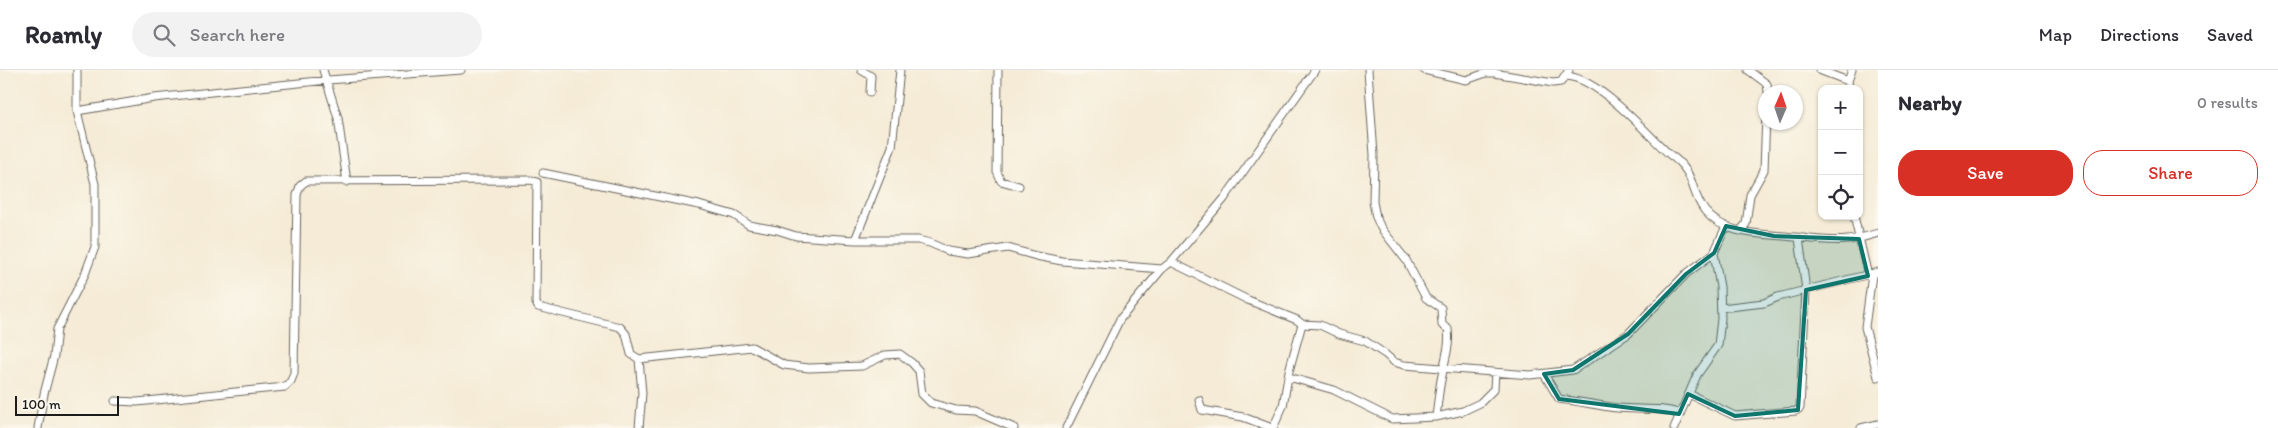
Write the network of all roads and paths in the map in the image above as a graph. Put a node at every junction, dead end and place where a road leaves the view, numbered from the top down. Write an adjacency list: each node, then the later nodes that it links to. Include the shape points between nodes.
1 (77, 70): 18 (street)
2 (323, 70): 14 (street)
3 (461, 70): 14 (street)
4 (861, 70): 17 (street, via 870,76)
5 (900, 70): 29 (street, via 892,147)
6 (998, 70): 22 (street, via 997,172 1001,181)
7 (1315, 70): 31 (street, via 1224,199)
8 (1368, 70): 38 (street, via 1376,217 1406,260 1426,298 1441,308 1442,325 1448,329 1449,339)
9 (1424, 70): 13 (street, via 1466,80 1494,73 1553,83 1561,82)
10 (1748, 70): 15 (street)
11 (1819, 70): 16 (street)
12 (1852, 70): 16 (street)
13 (1567, 73): 24 (street, via 1601,90 1679,161 1706,211)
14 (328, 80): 18 (street, via 154,98); 21 (street, via 338,118)
15 (1767, 85)
16 (1848, 85)
17 (870, 92)
18 (77, 111): 49 (street, via 95,184 94,247 85,274 57,329)
19 (1766, 130): 25 (street, via 1766,162 1750,195 1746,224)
20 (543, 173): 29 (street, via 699,205 734,215 749,225 796,236)
21 (347, 182): 37 (street, via 535,180 536,303 620,327 626,334 631,354); 45 (street, via 306,180 297,195 294,373 285,387 137,402)
22 (1019, 186)
23 (1855, 220): 28 (street)
24 (1726, 226): 25 (street); 30 (street)
25 (1740, 231): 27 (street)
26 (1878, 233): 28 (street)
27 (1799, 238): 28 (street); 34 (street)
28 (1859, 239): 33 (street)
29 (855, 240): 32 (street, via 918,240 948,251 968,254 1008,248 1062,261)
30 (1714, 253): 35 (street); 40 (street, via 1675,285 1628,334 1573,370)
31 (1171, 262): 32 (street); 36 (street)
32 (1162, 269): 52 (street, via 1120,319)
33 (1872, 274): 34 (street); 42 (street, via 1865,327)
34 (1806, 290): 35 (street, via 1764,303); 43 (street, via 1800,408 1735,416)
35 (1721, 308): 43 (street, via 1718,345 1697,375)
36 (1302, 324): 38 (street, via 1320,325 1365,341 1394,362); 41 (street)
37 (639, 358): 50 (street, via 642,393); 51 (street, via 752,347 784,366 809,368 862,366 885,355 900,354 918,371 922,394 931,403 975,411)
38 (1443, 368): 39 (street); 47 (street)
39 (1495, 372): 40 (street, via 1530,376); 47 (street, via 1494,389 1480,403)
40 (1544, 374): 46 (street, via 1559,398 1644,411 1673,410)
41 (1289, 377): 47 (street, via 1334,390 1392,419); 53 (street, via 1283,406)
42 (1878, 377)
43 (1690, 394): 46 (street)
44 (1199, 400): 53 (street, via 1202,410 1244,417)
45 (115, 401)
46 (1680, 414): 54 (street)
47 (1436, 417)
48 (1878, 424): 55 (street)
49 (38, 428)
50 (639, 428)
51 (1014, 428)
52 (1066, 428)
53 (1272, 428)
54 (1674, 428)
55 (1861, 428)

